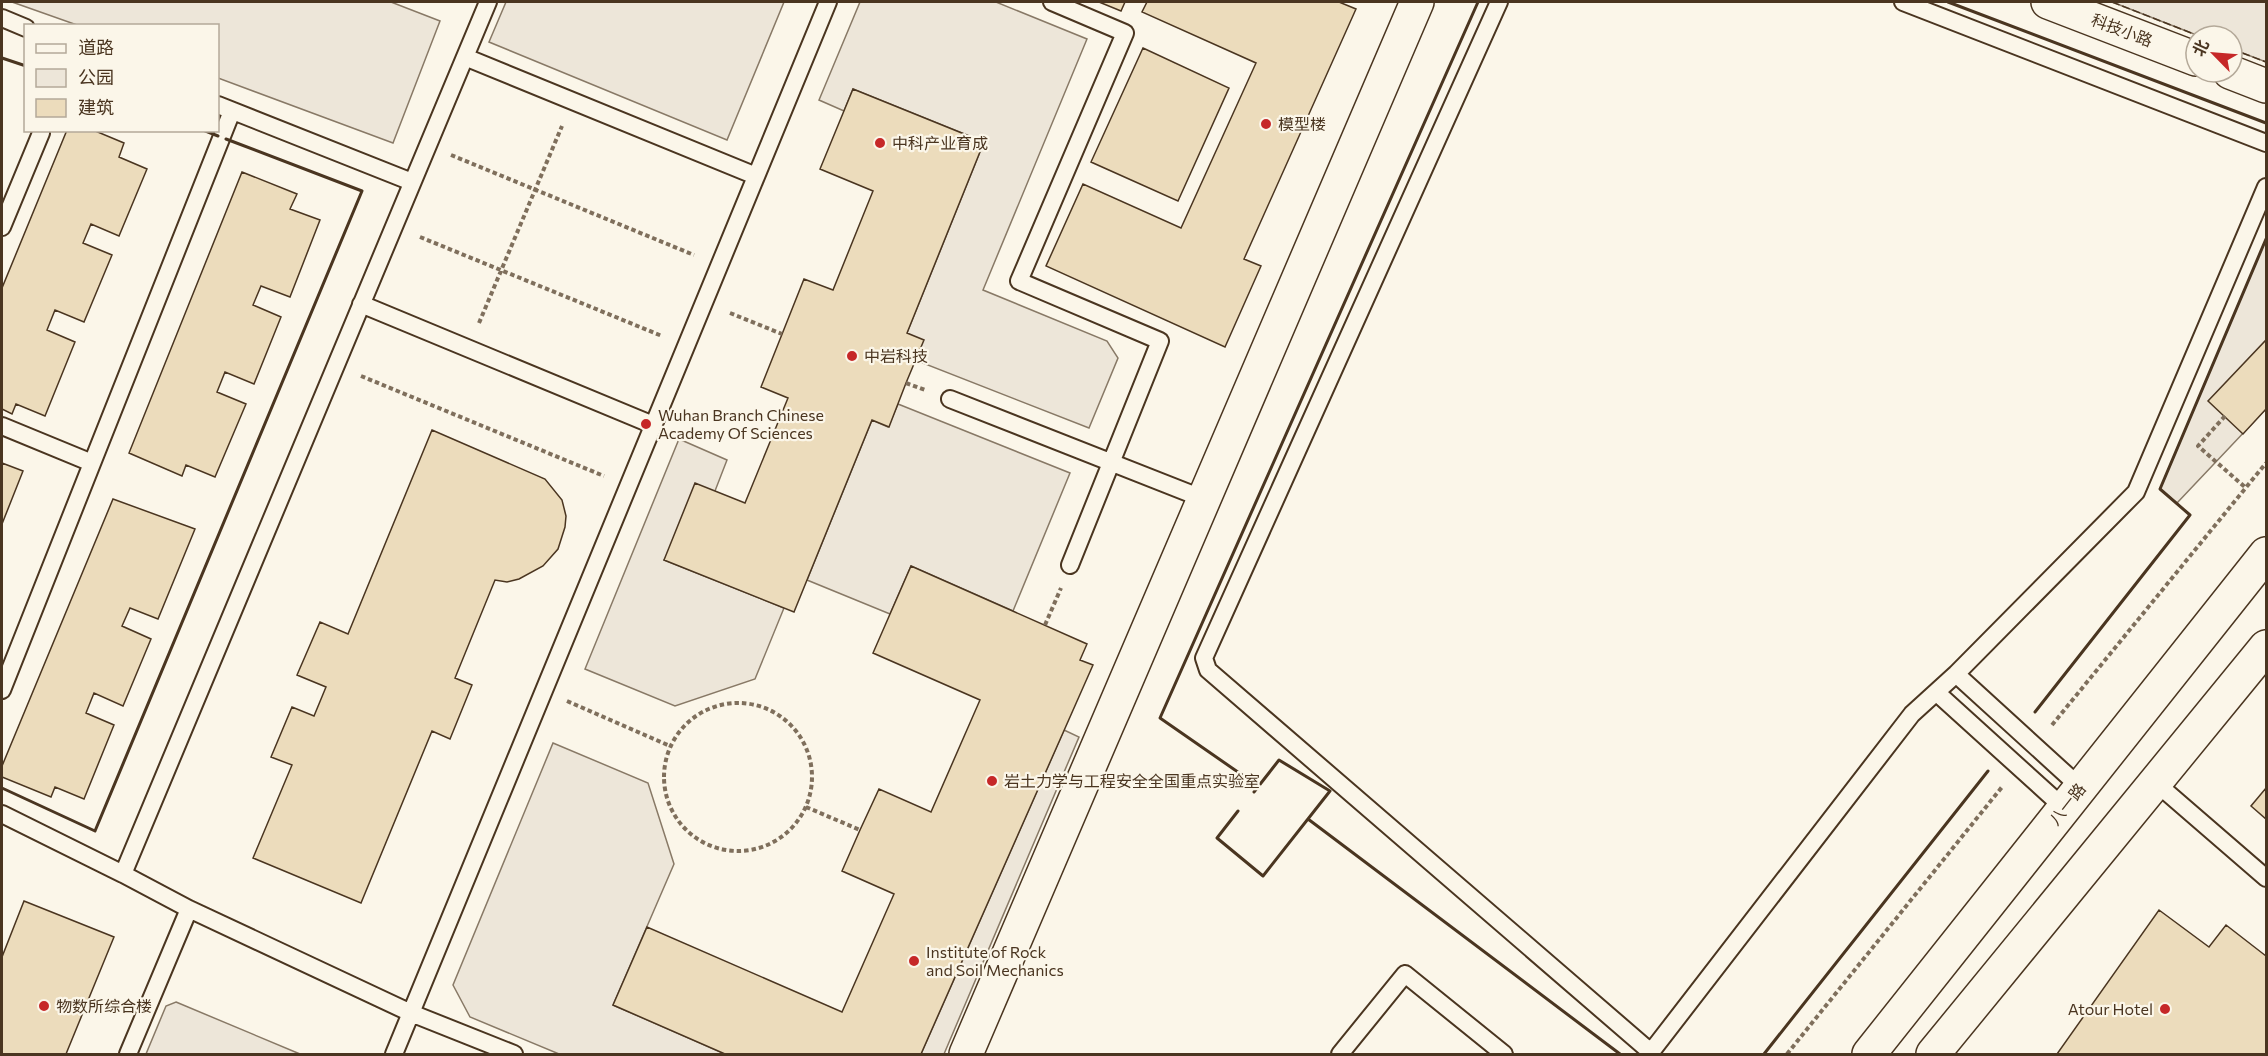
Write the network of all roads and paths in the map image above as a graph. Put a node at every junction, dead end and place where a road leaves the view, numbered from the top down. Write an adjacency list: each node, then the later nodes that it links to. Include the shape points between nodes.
1 (488, 2): 11 (lane)
2 (828, 2): 21 (lane)
3 (1052, 2): 40 (lane, via 1125,33 1019,281 1160,341)
4 (1417, 2): 43 (street)
5 (1499, 2): 62 (lane, via 1204,658 1208,670 1217,678)
6 (1903, 2): 19 (lane)
7 (2061, 4): 10 (street, 科技小路)
8 (2, 18): 9 (lane)
9 (24, 27)
10 (2184, 54)
11 (465, 57): 14 (lane); 20 (lane)
12 (2244, 77): 13 (street)
13 (2266, 86)
14 (572, 101): 21 (lane); 24 (path)
15 (225, 108): 16 (lane); 22 (lane)
16 (219, 124)
17 (216, 132): 39 (lane)
18 (41, 133): 26 (lane)
19 (2266, 143)
20 (428, 146): 22 (lane); 24 (path)
21 (756, 176): 27 (lane)
22 (412, 182): 25 (lane)
23 (2266, 187): 48 (lane, via 2136,492)
24 (535, 190): 27 (path); 28 (path)
25 (394, 226): 28 (path); 30 (lane)
26 (2, 227)
27 (719, 266): 29 (lane)
28 (502, 270): 32 (path); 33 (path)
29 (704, 302): 31 (path); 32 (lane)
30 (362, 304): 33 (lane); 34 (lane)
31 (782, 334)
32 (686, 346): 37 (lane)
33 (468, 349): 37 (lane)
34 (336, 366): 41 (path); 58 (lane)
35 (950, 399): 40 (lane)
36 (2225, 416): 42 (path, via 2198,446)
37 (653, 425): 41 (lane)
38 (2, 426): 39 (lane)
39 (92, 463): 49 (lane)
40 (1111, 463): 43 (lane); 45 (lane)
41 (628, 486): 50 (lane)
42 (2246, 488)
43 (1204, 499): 66 (street)
44 (2266, 554): 54 (street, 八一路)
45 (1070, 565): 46 (path)
46 (1045, 625)
47 (2266, 647): 53 (street)
48 (1956, 674): 51 (lane); 54 (lane)
49 (2, 690)
50 (544, 691): 52 (path); 61 (lane)
51 (1936, 692): 54 (lane); 62 (lane, via 1912,714)
52 (670, 747): 55 (path, via 686,723 707,709 732,703 758,705 781,716 799,734 810,757 812,782); 55 (path, via 664,767 672,813 687,832 706,845 729,851 753,850 775,842 793,827)
53 (2154, 782): 59 (lane); 70 (street)
54 (2072, 797): 69 (street, 八一路)
55 (806, 807): 57 (path)
56 (2, 814): 58 (lane)
57 (860, 830)
58 (123, 874): 60 (lane)
59 (2266, 878)
60 (189, 909): 61 (lane); 63 (lane)
61 (411, 1013): 64 (lane); 65 (lane)
62 (1652, 1053)
63 (128, 1054)
64 (394, 1054)
65 (514, 1054)
66 (966, 1054)
67 (1340, 1054): 68 (lane, via 1405,974)
68 (1504, 1054)
69 (1869, 1054)
70 (1933, 1054)

